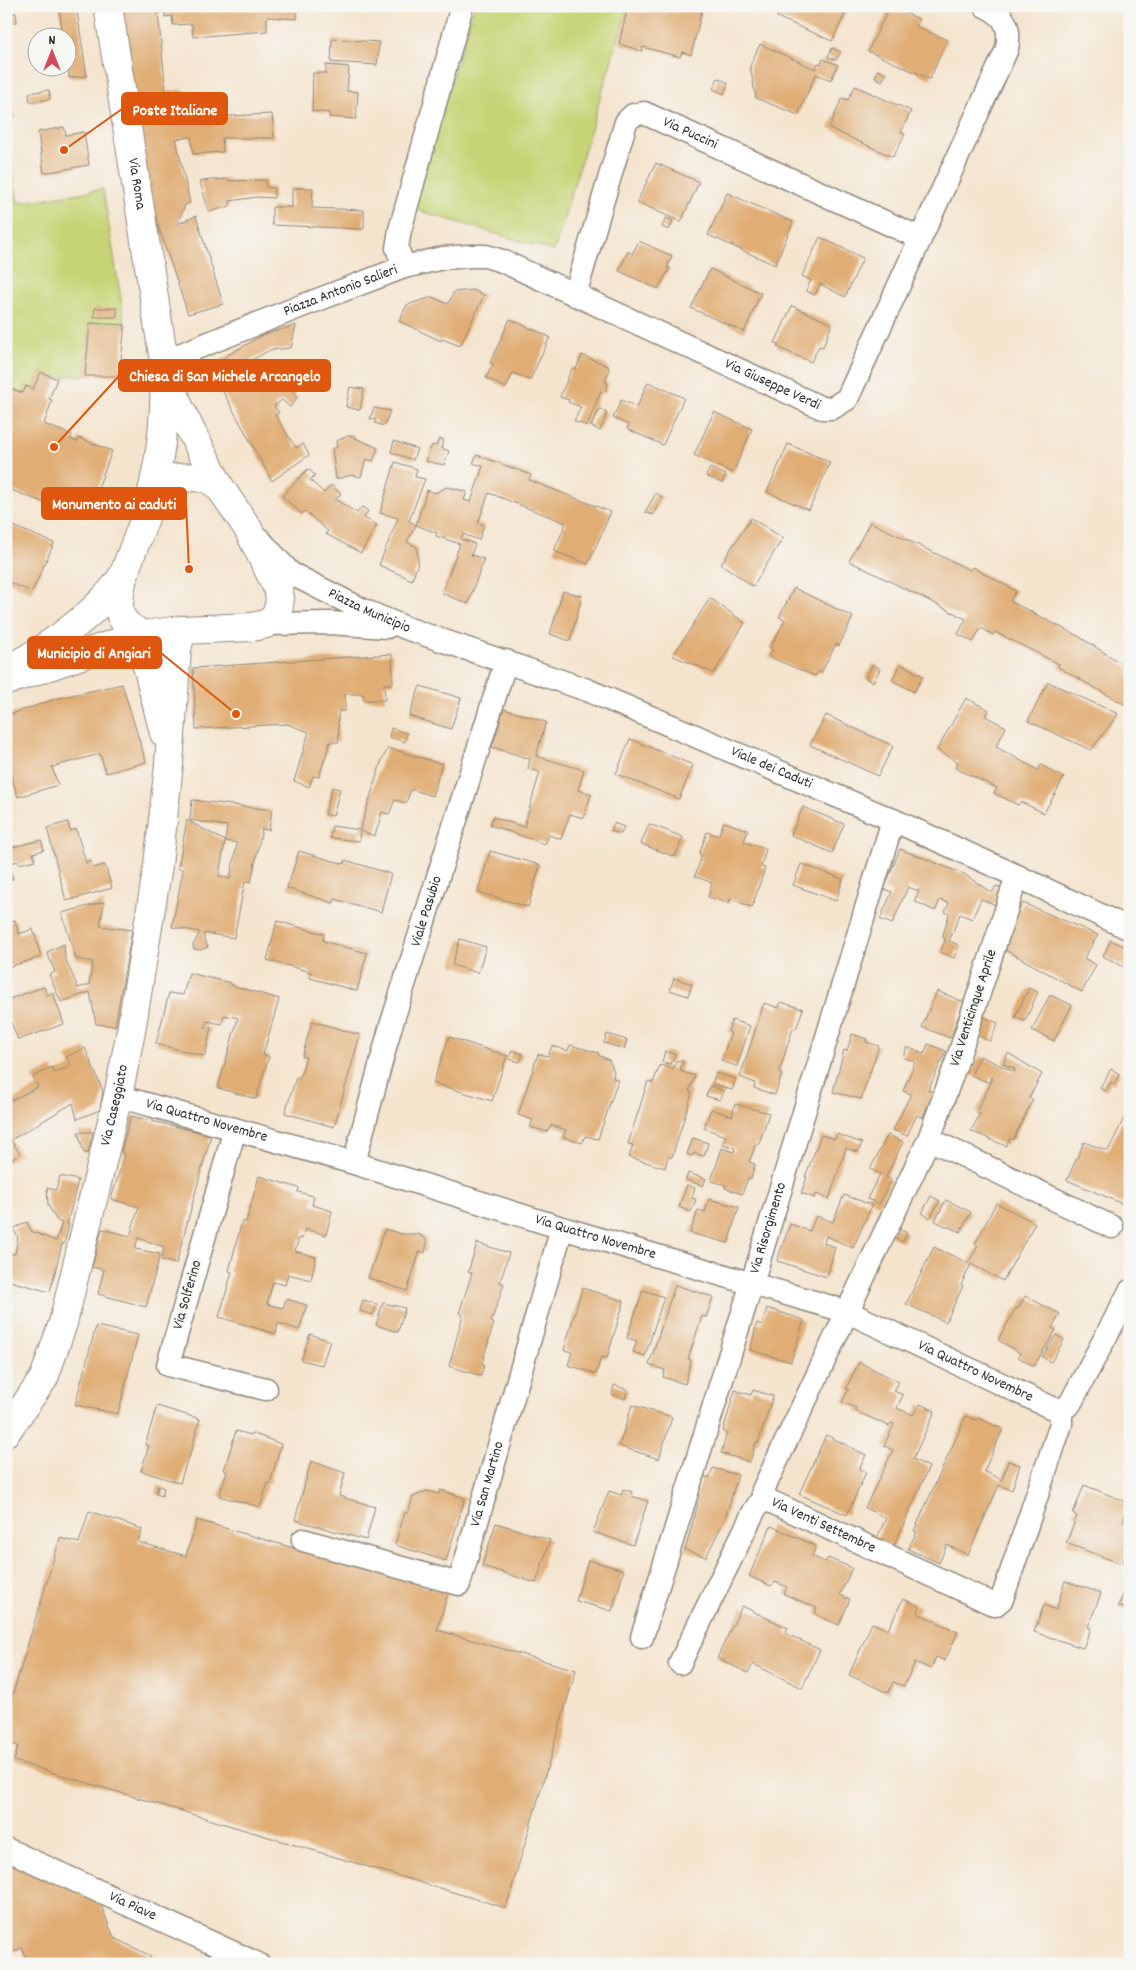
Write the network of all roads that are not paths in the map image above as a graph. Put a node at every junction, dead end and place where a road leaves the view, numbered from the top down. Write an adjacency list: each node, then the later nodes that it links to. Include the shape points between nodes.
1 (108, 6): 7 (street, Via Roma)
2 (462, 6): 5 (street, Piazza Antonio Salieri, via 400,230 397,248)
3 (985, 6): 4 (street, Via Giuseppe Verdi, via 1005,20 1009,30 1007,49)
4 (920, 238): 6 (street, Via Giuseppe Verdi, via 846,399 832,408 822,408); 6 (street, Via Puccini, via 644,114 633,115 626,122)
5 (404, 267): 6 (street, Via Giuseppe Verdi, via 443,258 486,256); 7 (street, Piazza Antonio Salieri)
6 (575, 295)
7 (164, 361): 8 (street, Piazza Municipio, via 178,404); 9 (street, Piazza Municipio, via 164,432)
8 (222, 489): 9 (street, Piazza Municipio, via 211,480 175,478 160,487); 10 (street, Piazza Municipio)
9 (149, 505): 11 (street, Piazza Municipio)
10 (247, 527): 12 (street, Piazza Municipio, via 280,598 275,616); 13 (street, Piazza Municipio, via 290,573)
11 (126, 570): 15 (street, Piazza Municipio, via 120,613 125,623 138,632); 17 (street, Piazza Municipio, via 113,590 87,614)
12 (266, 624): 13 (street, Piazza Municipio); 14 (street, Piazza Municipio)
13 (406, 628): 16 (street, Viale dei Caduti)
14 (182, 630): 15 (street, Piazza Municipio); 19 (street)
15 (136, 636): 18 (street, Piazza Municipio); 19 (street, Piazza Municipio, via 157,701)
16 (506, 661): 20 (street, Viale dei Caduti, via 587,690); 26 (street, Viale Pasubio, via 390,1029)
17 (6, 670)
18 (6, 682)
19 (169, 764): 23 (street, Via Caseggiato, via 158,865)
20 (892, 820): 21 (street, Viale dei Caduti); 29 (street, Via Risorgimento)
21 (1017, 876): 22 (street, Viale dei Caduti); 25 (street, Via Venticinque Aprile)
22 (1130, 929)
23 (118, 1096): 24 (street, Via Quattro Novembre); 34 (street, Via Caseggiato, via 63,1323 44,1378)
24 (235, 1129): 26 (street, Via Quattro Novembre); 32 (street, Via Solferino, via 168,1364)
25 (929, 1140): 27 (street); 31 (street, Via Venticinque Aprile)
26 (354, 1163): 28 (street, Via Quattro Novembre)
27 (1112, 1227)
28 (562, 1228): 29 (street, Via Quattro Novembre); 36 (street, Via San Martino, via 459,1584)
29 (752, 1283): 31 (street, Via Quattro Novembre); 37 (street, Via Risorgimento)
30 (1130, 1291): 33 (street, via 1070,1404)
31 (848, 1312): 33 (street, Via Quattro Novembre); 35 (street, Via Venti Settembre, via 763,1490)
32 (266, 1389)
33 (1061, 1410): 35 (street, Via Venti Settembre, via 1061,1424 1002,1599 995,1605)
34 (6, 1432)
35 (763, 1498): 38 (street)
36 (303, 1540)
37 (642, 1637)
38 (680, 1663)
39 (6, 1849): 40 (street, Via Piave)
40 (258, 1964)

